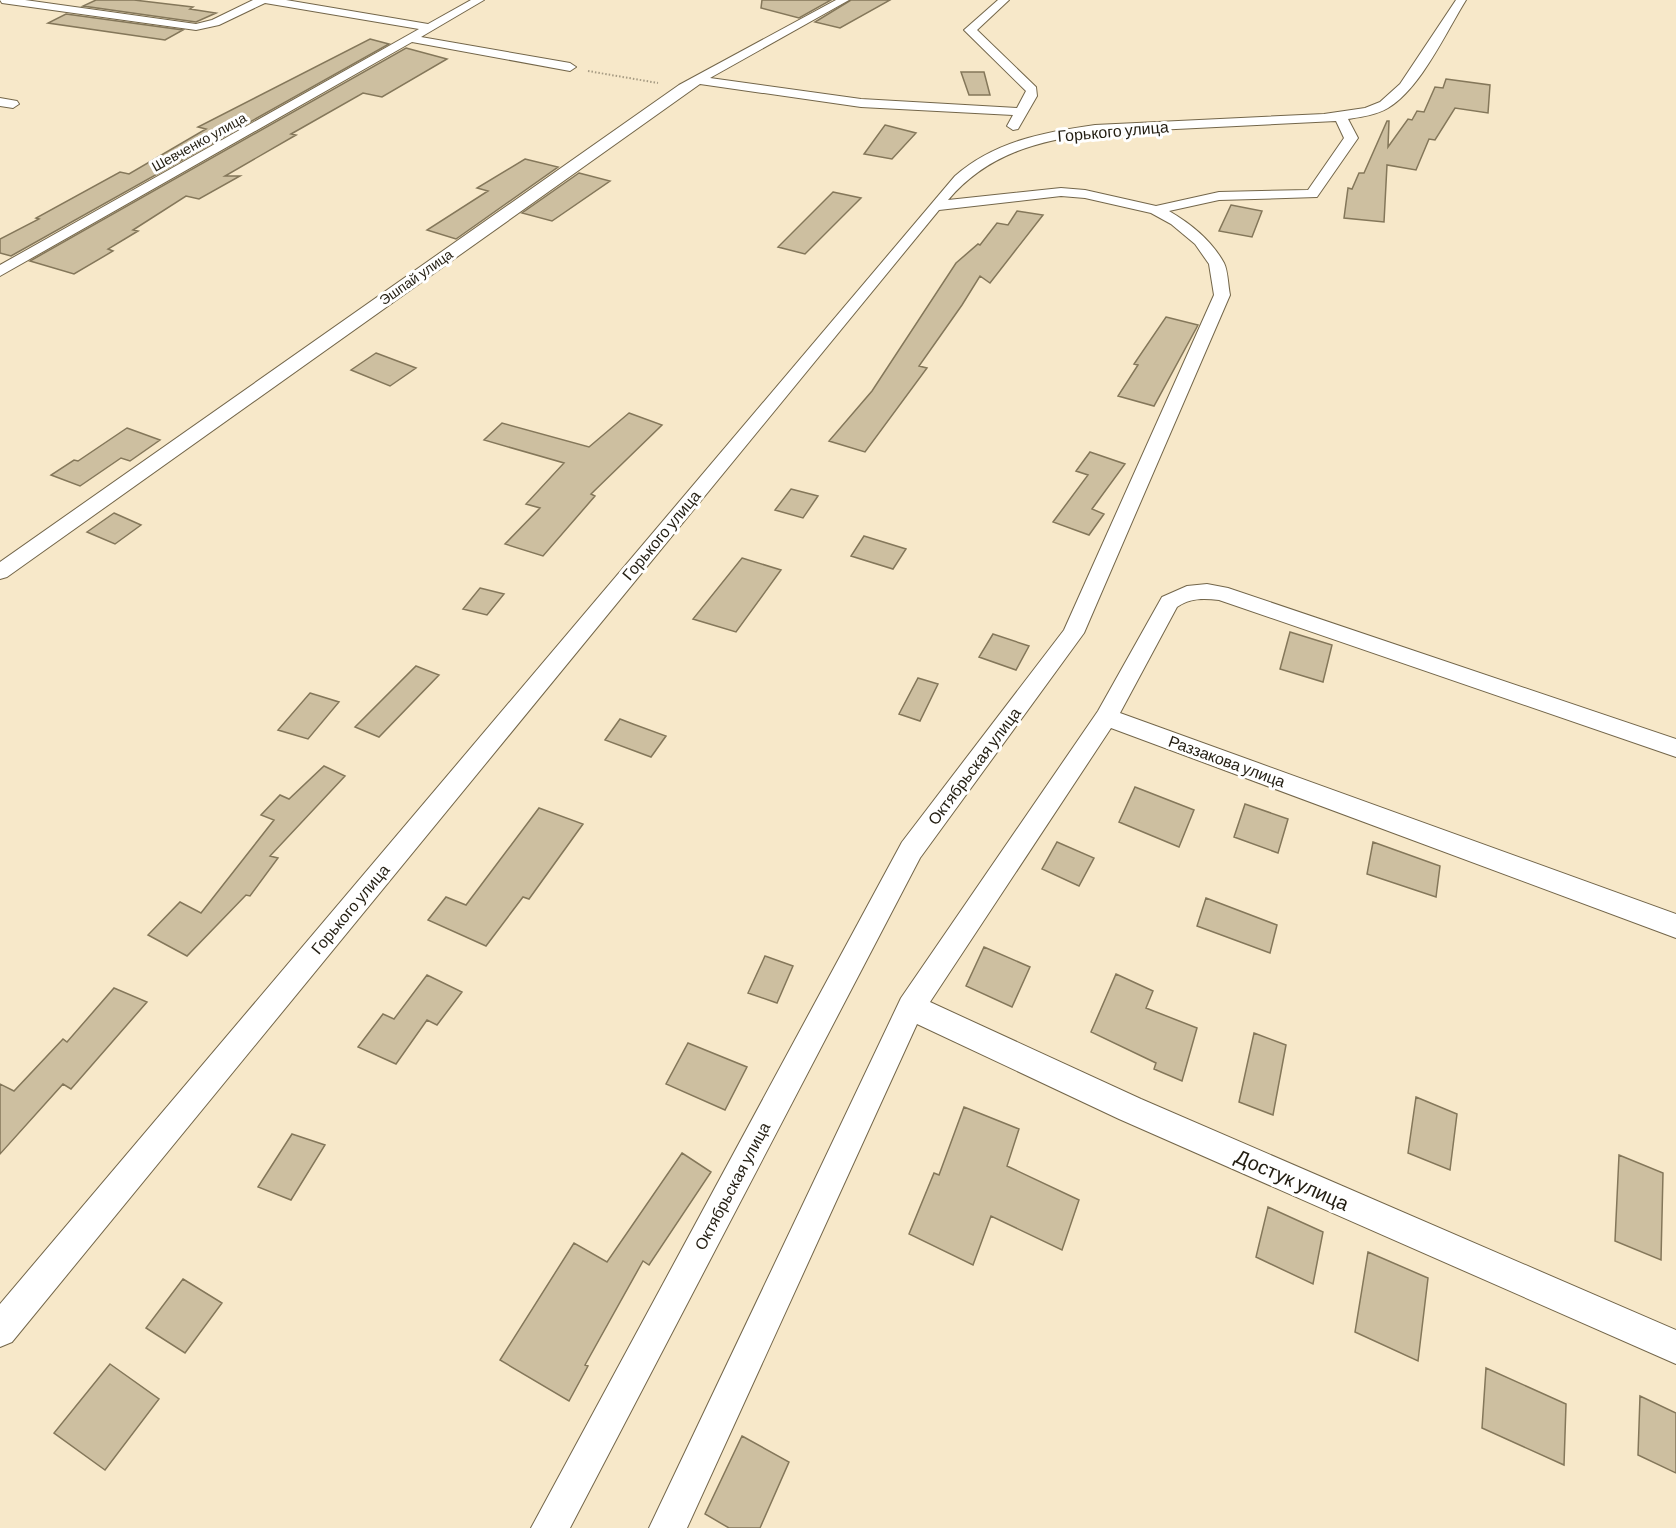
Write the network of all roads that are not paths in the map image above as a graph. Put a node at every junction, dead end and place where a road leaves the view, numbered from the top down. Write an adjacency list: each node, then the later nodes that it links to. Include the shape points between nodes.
1 (3, 0): 2 (street, via 196,27 215,24)
2 (262, 0)
3 (267, 0): 8 (street)
4 (479, 0): 8 (street, Шевченко улица)
5 (844, 0): 11 (street, Эшпай улица)
6 (1004, 0): 12 (street, via 970,30 1032,90)
7 (1461, 0): 13 (street, Горького улица, via 1401,92 1383,106)
8 (430, 28): 9 (street, Шевченко улица)
9 (412, 39): 10 (street); 17 (street, Шевченко улица)
10 (570, 67)
11 (699, 80): 12 (street, via 861,104); 18 (street, Эшпай улица)
12 (1021, 112): 14 (street)
13 (1340, 116): 14 (street, Горького улица, via 1095,129 1060,133); 16 (street, via 1351,138 1312,194 1218,196)
14 (999, 151): 15 (street, Горького улица, via 964,174)
15 (935, 206): 16 (street, Октябрьская улица, via 1062,192); 23 (street, Горького улица)
16 (1156, 210): 25 (street, Октябрьская улица, via 1200,241 1217,264 1222,295 1073,633 911,850)
17 (0, 271)
18 (0, 572)
19 (1106, 717): 20 (street, via 1169,602 1187,592 1221,593); 21 (street, Раззакова улица); 22 (street)
20 (1676, 748)
21 (1676, 926)
22 (911, 1006): 24 (street, Достук улица, via 1130,1109); 26 (street)
23 (0, 1330)
24 (1676, 1347)
25 (550, 1528)
26 (668, 1528)

